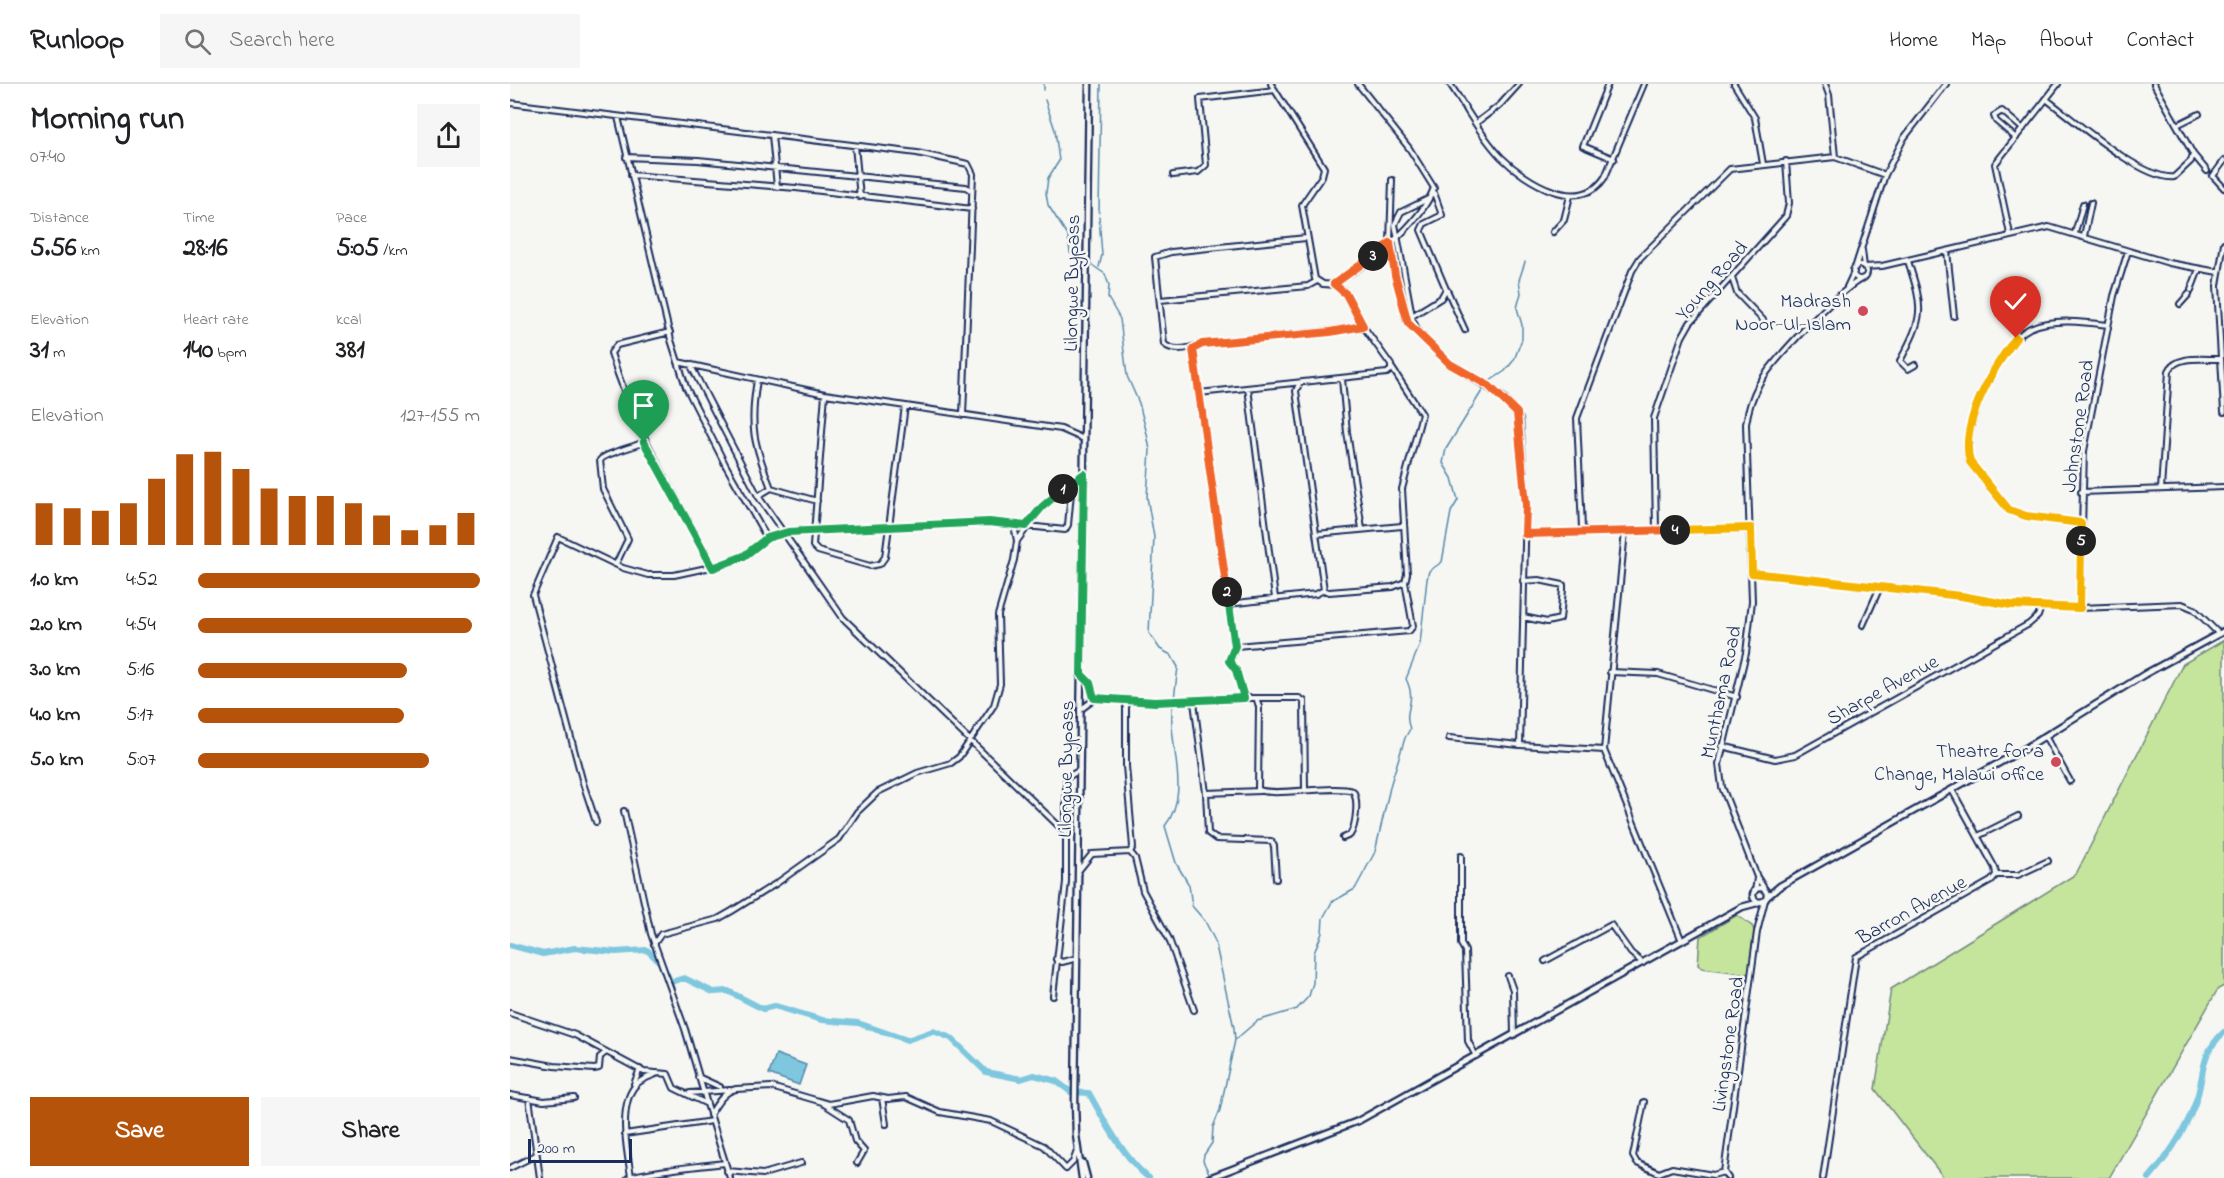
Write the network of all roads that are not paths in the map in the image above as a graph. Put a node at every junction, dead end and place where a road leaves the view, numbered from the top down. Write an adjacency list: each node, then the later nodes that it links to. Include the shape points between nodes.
1 (1089, 84): 98 (main road, Lilongwe Bypass)
2 (1271, 84): 13 (street)
3 (1358, 84): 42 (street, via 1409,148)
4 (1450, 84): 19 (street)
5 (1519, 84): 19 (street)
6 (1608, 84): 29 (street, via 1583,146)
7 (1644, 84): 29 (street)
8 (1734, 84): 32 (street, via 1755,118)
9 (1825, 84): 28 (street)
10 (1946, 84): 37 (street, via 1904,138)
11 (2058, 84): 14 (street)
12 (2154, 84): 20 (street)
13 (1275, 90): 36 (street, via 1200,99 1206,165 1198,172); 54 (street, via 1324,168 1302,205)
14 (2046, 99): 22 (street); 26 (street, via 2146,172 2174,177 2192,161)
15 (510, 103): 17 (street)
16 (2199, 114): 20 (street)
17 (618, 117): 23 (street); 27 (street)
18 (2012, 119): 21 (street); 21 (street, via 2002,111 1997,112 1994,119); 22 (street)
19 (1476, 123): 44 (street, via 1512,167 1551,190)
20 (2177, 125): 26 (street)
21 (2003, 128): 24 (street)
22 (2023, 129): 24 (street)
23 (772, 135): 25 (street); 33 (street)
24 (2016, 138): 52 (street, via 1995,169)
25 (855, 146): 38 (street); 43 (street, via 963,162 973,174)
26 (2193, 154): 34 (street)
27 (626, 157): 33 (street, via 656,156); 35 (street)
28 (1835, 157): 30 (street); 37 (street)
29 (1614, 159): 44 (street, via 1599,186)
30 (1786, 161): 32 (street); 68 (street, Young Road, via 1786,216)
31 (2224, 161): 41 (street, via 2213,174)
32 (1763, 164): 118 (street, via 1725,172 1640,258 1632,271 1577,418 1582,528)
33 (774, 167): 38 (street); 40 (street)
34 (2207, 171)
35 (631, 175): 40 (street); 81 (street)
36 (1173, 175)
37 (1885, 175): 58 (street)
38 (859, 176): 43 (street, via 966,187); 45 (street)
39 (1392, 180): 56 (street)
40 (777, 187): 45 (street)
41 (2224, 188)
42 (1433, 190): 46 (street); 71 (street, via 1442,215 1424,224 1421,230)
43 (972, 191): 49 (street)
44 (1570, 196): 50 (street, via 1566,216)
45 (860, 197): 49 (street)
46 (1428, 199): 55 (street); 55 (street, via 1398,216)
47 (2091, 203): 53 (street)
48 (2083, 204): 51 (street)
49 (972, 209): 97 (street)
50 (1553, 232)
51 (2075, 233): 52 (street, via 2049,227); 53 (street)
52 (2010, 234): 60 (street)
53 (2084, 236): 59 (street)
54 (1306, 238): 69 (street); 73 (street, via 1158,256 1154,259)
55 (1397, 239): 56 (street); 75 (street)
56 (1390, 243): 70 (street); 82 (street, via 1406,320)
57 (2224, 243): 66 (street)
58 (1862, 250): 63 (street); 65 (street)
59 (2128, 250): 64 (street); 78 (street, Johnstone Road)
60 (1947, 251): 61 (street); 76 (street)
61 (1908, 261): 62 (street); 87 (street, via 1918,295 1918,318 1914,337 1900,362 1908,369)
62 (1882, 266): 63 (street); 67 (street)
63 (1864, 267): 65 (street); 67 (street)
64 (2199, 269): 66 (street); 74 (street)
65 (1854, 270): 67 (street, via 1858,278); 72 (street)
66 (2218, 272): 84 (street)
67 (1864, 277): 72 (street)
68 (1731, 278): 77 (street, via 1737,293); 115 (street, Young Road, via 1685,332 1655,409)
69 (1317, 281): 70 (street); 73 (street, via 1308,286)
70 (1334, 284): 79 (street, via 1346,294)
71 (1446, 290): 75 (street, via 1441,298); 80 (street)
72 (1845, 290): 113 (street, Munthama Road, via 1776,360 1752,399 1745,432)
73 (1160, 300): 83 (street, via 1164,344 1170,349)
74 (2181, 304)
75 (1412, 316): 82 (street)
76 (1954, 316)
77 (1763, 320)
78 (2108, 325): 105 (street, Johnstone Road, via 2085,445); 108 (street, via 2049,324 2022,332 1980,397 1971,422 1970,462 2004,506 2020,514)
79 (1363, 326): 83 (street, via 1202,344); 88 (street)
80 (1464, 330)
81 (670, 332): 85 (street); 99 (street, via 617,345 612,350)
82 (1422, 336): 121 (street, via 1450,364 1489,386 1517,413)
83 (1193, 349): 93 (street)
84 (2221, 359): 96 (street); 104 (street, via 2180,361 2171,366)
85 (678, 362): 86 (street); 122 (street, via 711,438)
86 (690, 364): 90 (street); 106 (street)
87 (1915, 365)
88 (1391, 367): 89 (street, via 1388,373); 111 (street, via 1422,414 1403,484)
89 (1342, 379): 91 (street); 114 (street)
90 (757, 381): 94 (street); 103 (street, via 754,444)
91 (1299, 383): 92 (street); 120 (street, via 1296,391)
92 (1248, 388): 93 (street); 131 (street)
93 (1200, 393): 132 (street)
94 (825, 394): 95 (street); 107 (street)
95 (905, 406): 97 (street); 112 (street)
96 (2224, 412)
97 (963, 415): 98 (street, via 1061,429)
98 (1084, 439): 100 (main road, Lilongwe Bypass)
99 (644, 442): 124 (street, via 600,460 603,489 628,539); 125 (street)
100 (1084, 474): 101 (street); 140 (main road, Lilongwe Bypass)
101 (1072, 482): 110 (street); 110 (street, via 1065,530)
102 (2224, 487): 104 (street)
103 (771, 488): 106 (street); 107 (street)
104 (2161, 489): 105 (street)
105 (2081, 492): 108 (street, Johnstone Road)
106 (758, 496): 119 (street)
107 (817, 501): 116 (street)
108 (2081, 523): 134 (street, Johnstone Road)
109 (1014, 525): 110 (street); 112 (street, via 989,522); 123 (street)
110 (1026, 526): 123 (street)
111 (1402, 526): 114 (street); 128 (street)
112 (889, 528): 116 (street); 116 (street, via 885,557 876,566 818,551 813,546)
113 (1751, 528): 115 (street); 126 (street, Munthama Road)
114 (1362, 530): 120 (street)
115 (1656, 530): 117 (street)
116 (814, 531): 119 (street)
117 (1625, 531): 118 (street); 139 (street)
118 (1587, 532): 121 (street)
119 (783, 533): 122 (street); 150 (street, via 843,618)
120 (1316, 534): 130 (street)
121 (1525, 534): 127 (street)
122 (767, 538): 125 (street, via 744,556)
123 (1017, 541): 150 (street, via 998,615 1000,684 994,705)
124 (616, 564): 125 (street, via 648,575); 162 (street, via 558,537 533,595)
125 (713, 568)
126 (1752, 573): 129 (street); 141 (street, Munthama Road, via 1746,653)
127 (1523, 581): 135 (street); 135 (street, via 1563,585 1560,619 1546,622)
128 (1405, 582): 130 (street, via 1393,587); 138 (street, via 1413,626 1409,631)
129 (1880, 587): 133 (street); 136 (street)
130 (1324, 590): 131 (street)
131 (1275, 598): 132 (street)
132 (1228, 604): 138 (street)
133 (2041, 607): 134 (street); 152 (street, Sharpe Avenue, via 2029,624 1795,755 1775,759)
134 (2080, 608): 137 (street, via 2182,604)
135 (1523, 617): 151 (street)
136 (1863, 625)
137 (2221, 633): 148 (main road, via 2145,674)
138 (1235, 646): 143 (street, via 1229,661 1236,670)
139 (1610, 672): 141 (street, via 1658,674); 153 (street)
140 (1081, 674): 142 (street, via 1090,683); 147 (main road, Lilongwe Bypass)
141 (1737, 697): 152 (street, Munthama Road)
142 (1094, 698): 144 (street); 147 (street)
143 (1244, 698): 145 (street); 146 (street)
144 (1126, 699): 146 (street); 167 (street, via 1126,766 1133,844)
145 (1256, 700): 156 (street, via 1299,698 1306,703); 157 (street)
146 (1194, 702): 159 (street)
147 (1080, 710): 154 (main road, Lilongwe Bypass)
148 (2045, 736): 155 (street); 158 (main road)
149 (1449, 738): 151 (street)
150 (969, 740): 163 (street); 183 (street, via 951,763 917,773 878,792 857,812 839,839 777,883 718,919 661,934)
151 (1520, 745): 153 (street)
152 (1722, 746): 173 (street, Munthama Road, via 1721,781)
153 (1604, 750): 182 (street)
154 (1080, 770): 163 (street, via 1066,778); 166 (main road, Lilongwe Bypass)
155 (2070, 781)
156 (1305, 789): 157 (street); 165 (street, via 1351,789 1356,793 1353,829)
157 (1260, 790): 159 (street)
158 (1952, 790): 164 (street); 175 (main road)
159 (1206, 793): 174 (street, via 1209,835 1216,840 1271,841)
160 (624, 811): 183 (street)
161 (2018, 816): 164 (street)
162 (596, 822)
163 (1065, 832): 184 (street, via 1066,882)
164 (1978, 836): 172 (street)
165 (1342, 838)
166 (1079, 851): 168 (street); 171 (main road, Lilongwe Bypass)
167 (1130, 852): 168 (street); 190 (street, via 1143,891 1169,939)
168 (1090, 855): 171 (street)
169 (1461, 856): 194 (street, via 1461,944 1465,951 1468,1041)
170 (2048, 861): 172 (street, via 2018,875)
171 (1079, 870): 215 (main road, Lilongwe Bypass)
172 (1996, 875): 230 (street, Barron Avenue, via 1856,957)
173 (1757, 877): 176 (street, Munthama Road); 177 (street, Munthama Road)
174 (1276, 879)
175 (1780, 886): 176 (main road); 178 (main road)
176 (1764, 888): 177 (main road); 178 (main road)
177 (1754, 893): 179 (main road); 180 (main road)
178 (1766, 899): 179 (main road); 181 (street, Livingstone Road)
179 (1757, 903): 180 (main road); 181 (street, Livingstone Road)
180 (1742, 907): 182 (main road)
181 (1761, 914): 222 (street, Livingstone Road)
182 (1682, 941): 187 (main road)
183 (654, 944): 198 (street)
184 (1056, 958): 185 (street, via 1062,962); 189 (street)
185 (1074, 959)
186 (1545, 961): 187 (street, via 1611,925)
187 (1643, 963): 192 (main road)
188 (1508, 976): 192 (street, via 1513,990)
189 (1053, 996)
190 (1194, 1010)
191 (510, 1013): 193 (street, via 575,1035)
192 (1514, 1035): 194 (main road)
193 (605, 1053): 195 (street, via 600,1057 599,1068 594,1069); 196 (street)
194 (1476, 1056): 228 (main road, via 1358,1121)
195 (510, 1058)
196 (640, 1069): 197 (street); 199 (street)
197 (659, 1073): 199 (street); 203 (street, via 668,1074 674,1088)
198 (698, 1077): 200 (street); 202 (street)
199 (633, 1088): 214 (street)
200 (724, 1088): 201 (street); 202 (street)
201 (731, 1090): 209 (street, via 771,1087); 211 (street)
202 (702, 1091): 203 (street); 210 (street)
203 (689, 1094): 210 (street)
204 (510, 1095): 205 (street)
205 (529, 1098): 206 (street); 216 (street)
206 (574, 1098)
207 (882, 1098): 209 (street); 213 (street); 215 (street, via 906,1097 940,1112 987,1119 1044,1146 1066,1169)
208 (1644, 1102): 222 (street, via 1633,1156 1637,1163 1659,1173 1672,1168 1713,1175)
209 (823, 1103): 219 (street, via 849,1120 855,1141 864,1151)
210 (706, 1104): 211 (street)
211 (710, 1115): 212 (street)
212 (712, 1121): 214 (street); 217 (street)
213 (886, 1125)
214 (625, 1134): 225 (street)
215 (1077, 1150): 224 (main road); 224 (main road, Lilongwe Bypass)
216 (536, 1155): 220 (street); 226 (street)
217 (725, 1163): 221 (street); 223 (street)
218 (801, 1163): 221 (street, via 763,1174)
219 (857, 1163)
220 (510, 1168)
221 (728, 1171): 227 (street)
222 (1724, 1172): 229 (street)
223 (662, 1175): 225 (street)
224 (1083, 1175)
225 (629, 1177)
226 (540, 1178)
227 (730, 1178)
228 (1209, 1178)
229 (1728, 1178)
230 (1823, 1178)

